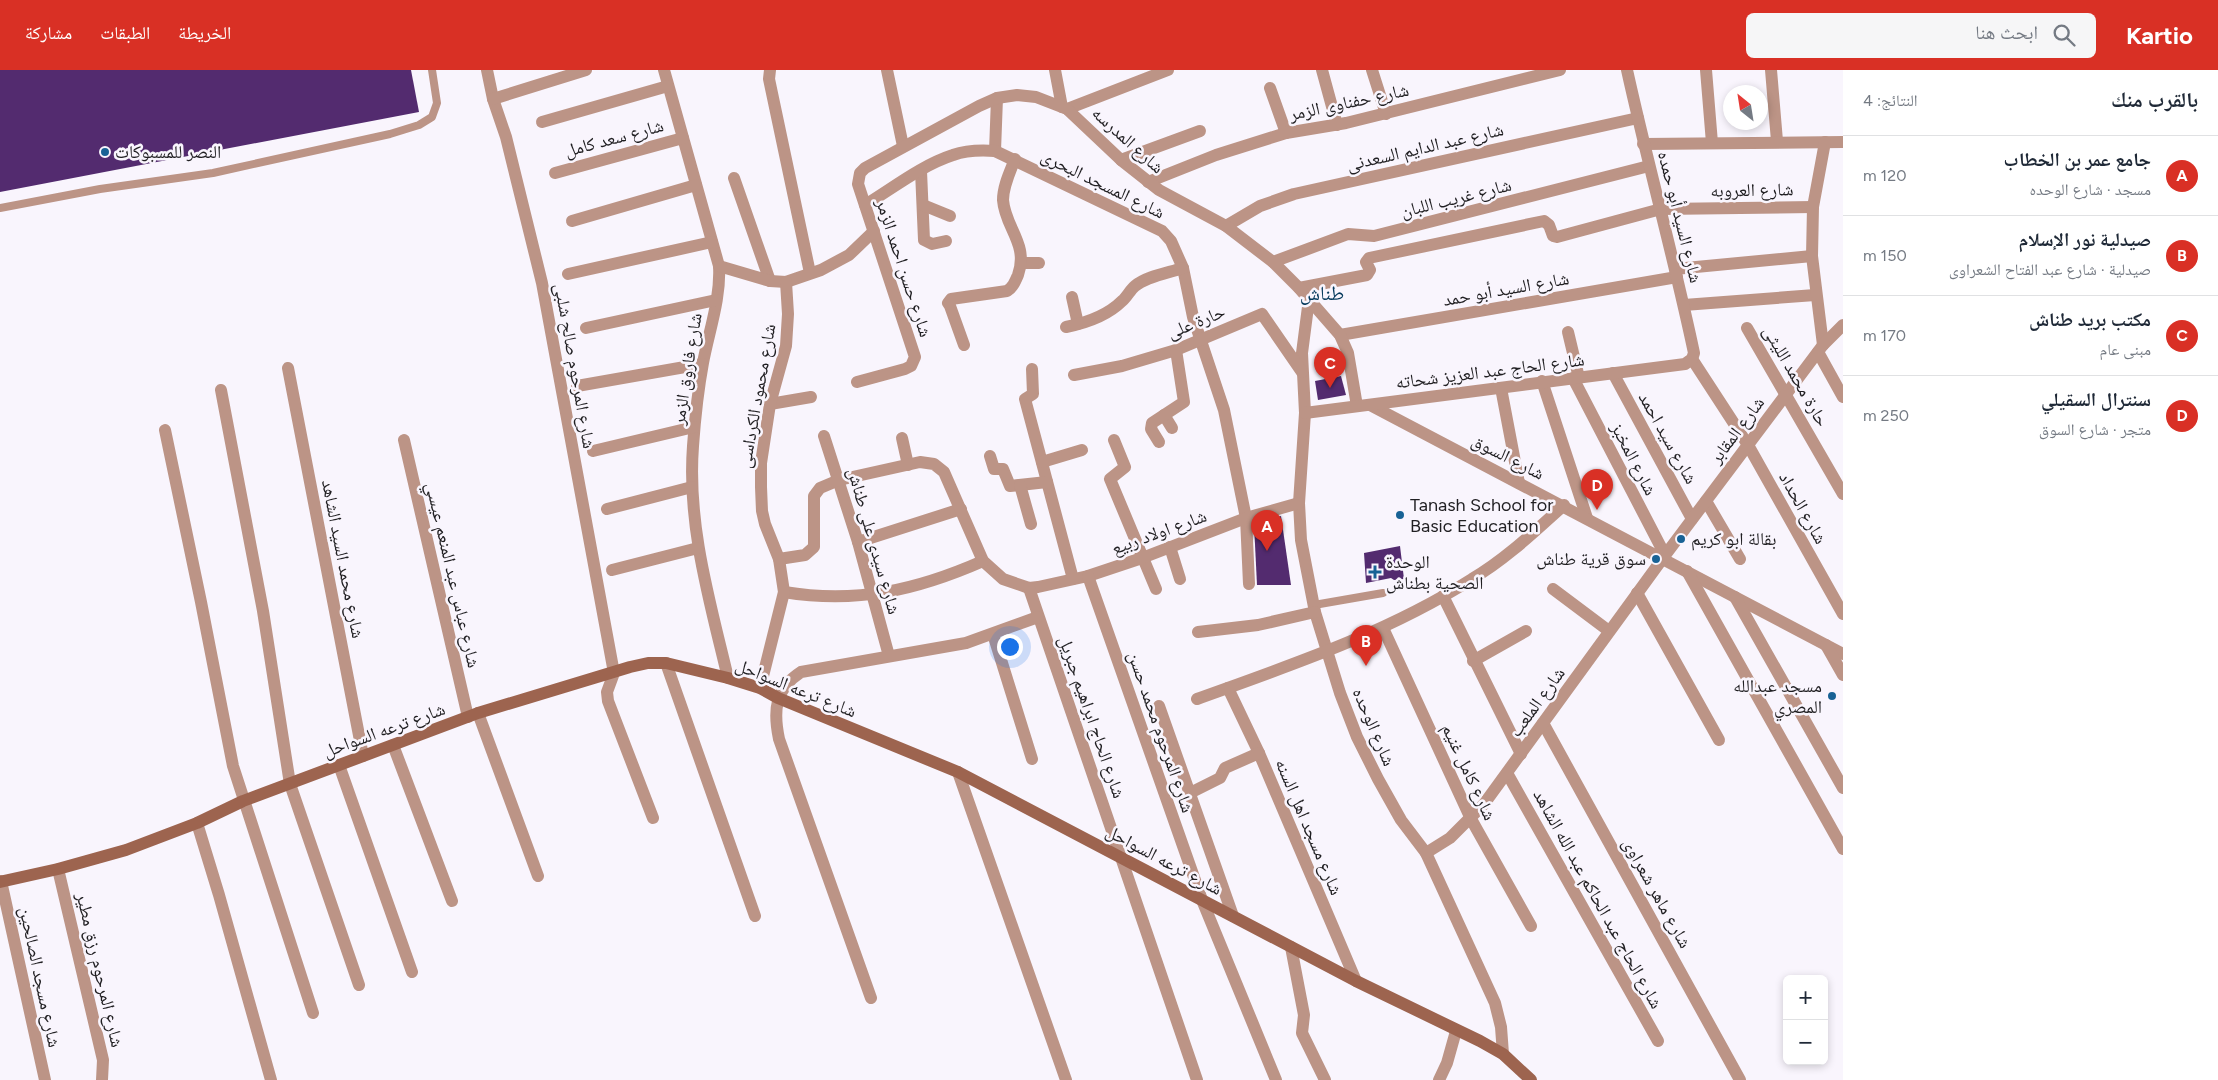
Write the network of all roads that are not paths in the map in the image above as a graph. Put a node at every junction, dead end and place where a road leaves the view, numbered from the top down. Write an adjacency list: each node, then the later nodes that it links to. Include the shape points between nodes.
1 (432, 70): 47 (lane, via 438,104 432,117 419,125 220,172 100,189)
2 (487, 70): 19 (street, شارع المرحوم صالح شلبى)
3 (585, 70): 15 (street)
4 (664, 70): 16 (street, شارع فاروق الزمر)
5 (770, 70): 61 (street, via 769,79)
6 (887, 70): 33 (street)
7 (1055, 70): 20 (street)
8 (1168, 70): 20 (street)
9 (1322, 70): 24 (street)
10 (1372, 70): 21 (street)
11 (1560, 70): 21 (street, شارع حفناوى الزمر)
12 (1627, 70): 22 (street, شارع السيد أبو حمده)
13 (1706, 70): 29 (street)
14 (1771, 70): 28 (street)
15 (553, 75): 19 (street)
16 (668, 86): 23 (street); 27 (street, شارع فاروق الزمر)
17 (1270, 88): 26 (street)
18 (997, 98): 20 (street, شارع المدرسه, via 1036,97); 33 (street, شارع المدرسه); 34 (street)
19 (493, 99): 167 (street, شارع المرحوم صالح شلبى, via 506,137 542,283)
20 (1065, 108): 36 (street, شارع المدرسه)
21 (1386, 114): 24 (street, شارع حفناوى الزمر)
22 (1638, 118): 32 (street, شارع السيد أبو حمده); 51 (street, شارع عبد الدايم السعدنى, via 1294,194 1260,206)
23 (542, 122)
24 (1337, 125): 26 (street, شارع حفناوى الزمر)
25 (1200, 130): 36 (street)
26 (1286, 133): 41 (street, شارع حفناوى الزمر, via 1216,155)
27 (683, 138): 39 (street, شارع سعد كامل); 43 (street, شارع فاروق الزمر)
28 (1776, 141): 29 (street); 30 (street)
29 (1712, 142): 32 (street)
30 (1825, 142): 31 (street); 46 (street)
31 (1843, 142)
32 (1643, 144): 37 (street, شارع السيد أبو حمده)
33 (903, 146): 42 (street, شارع المدرسه, via 865,168 860,173)
34 (995, 150): 35 (street, شارع المسجد البحرى); 38 (street, شارع المسجد البحرى, via 953,155)
35 (1015, 159): 57 (street, via 1003,200 1007,218 1019,242); 60 (street, شارع المسجد البحرى, via 1162,231 1171,241)
36 (1121, 160): 41 (street, شارع المدرسه)
37 (1649, 166): 48 (street, شارع السيد أبو حمده); 56 (street, شارع غريب اللبان, via 1374,236 1348,234)
38 (921, 171): 44 (street, شارع المسجد البحرى); 45 (street)
39 (555, 173)
40 (734, 178): 64 (street)
41 (1148, 182): 51 (street, شارع المدرسه)
42 (858, 184): 44 (street, شارع حسن احمد الزمر)
43 (696, 185): 50 (street); 54 (street, شارع فاروق الزمر)
44 (866, 205): 52 (street, شارع حسن احمد الزمر)
45 (923, 205): 49 (street); 53 (street, via 924,240 932,244)
46 (1813, 207): 48 (street, شارع العروبه); 55 (street)
47 (0, 208)
48 (1661, 209): 62 (street, شارع السيد أبو حمده); 66 (street, شارع العروبه, via 1556,237 1544,221 1369,258 1366,262 1370,270 1367,275)
49 (950, 216)
50 (572, 221)
51 (1226, 226): 56 (street, شارع المدرسه)
52 (874, 231): 61 (street, via 848,255); 90 (street, شارع حسن احمد الزمر, via 915,357 911,366 905,369)
53 (946, 241)
54 (712, 242): 59 (street, شارع فاروق الزمر); 63 (street)
55 (1812, 256): 62 (street, شارع السيد أبو حمد); 67 (street)
56 (1273, 262): 66 (street, شارع المدرسه)
57 (1021, 263): 58 (street); 78 (street, via 1013,287 1007,291 950,299)
58 (1039, 263)
59 (720, 266): 64 (street); 70 (street, شارع فاروق الزمر)
60 (1183, 268): 68 (street, via 1144,281 1112,309 1072,326); 77 (street, شارع المسجد البحرى)
61 (810, 273): 65 (street)
62 (1676, 273): 71 (street, شارع السيد أبو حمده); 76 (street, شارع السيد أبو حمد)
63 (568, 274)
64 (770, 281): 65 (street)
65 (786, 282): 97 (street, شارع محمود الكرداسى, via 786,346)
66 (1299, 288): 69 (street, شارع المدرسه)
67 (1815, 295): 71 (street); 79 (street)
68 (1072, 297)
69 (1309, 299): 76 (street, شارع المدرسه); 85 (street, شارع الوحده)
70 (716, 300): 73 (street); 82 (street, شارع فاروق الزمر)
71 (1684, 305): 81 (street, شارع السيد أبو حمده, via 1694,353)
72 (1843, 325): 79 (street, شارع المقابر)
73 (586, 328)
74 (1748, 328): 94 (street, حارة محمد الليثى)
75 (1568, 332): 88 (street, شارع المخبز)
76 (1340, 335): 98 (street, شارع المدرسه)
77 (1200, 340): 80 (street, حارة على); 85 (street, حارة على, via 1262,314); 126 (street, شارع المسجد البحرى, via 1224,410)
78 (964, 345)
79 (1821, 348): 94 (street, شارع المقابر); 96 (street)
80 (1176, 350): 87 (street, حارة على, via 1122,366); 100 (street, via 1184,402)
81 (1692, 358): 86 (street, شارع الحاج عبد العزيز شحاته, via 1680,365); 109 (street, شارع الحداد)
82 (702, 364): 91 (street); 101 (street, شارع فاروق الزمر)
83 (288, 368): 181 (street, شارع محمد السيد الشاهد)
84 (1032, 369): 113 (street, via 1033,394 1025,399)
85 (1302, 372): 99 (street, شارع الوحده)
86 (1613, 373): 88 (street, شارع الحاج عبد العزيز شحاته); 128 (street, شارع سيد احمد)
87 (1074, 375)
88 (1576, 378): 89 (street, شارع الحاج عبد العزيز شحاته); 133 (street, شارع المخبز)
89 (1542, 381): 92 (street, شارع الحاج عبد العزيز شحاته); 127 (street)
90 (857, 382)
91 (577, 386)
92 (1501, 388): 98 (street, شارع الحاج عبد العزيز شحاته); 117 (street)
93 (221, 390): 186 (street, via 263,612)
94 (1786, 394): 109 (street, شارع المقابر); 120 (street, حارة محمد الليثى)
95 (810, 397): 97 (street)
96 (1843, 397)
97 (770, 404): 135 (street, شارع محمود الكرداسى, via 761,463 761,487 765,524)
98 (1363, 405): 99 (street, شارع الحاج عبد العزيز شحاته); 117 (street, شارع السوق)
99 (1305, 413): 122 (street, شارع الوحده)
100 (1164, 415): 102 (street); 108 (street, via 1150,426)
101 (694, 427): 111 (street); 119 (street, شارع فاروق الزمر)
102 (1172, 428)
103 (165, 430): 189 (street, via 200,593 225,732)
104 (824, 436): 115 (street, شارع سيدى على طناش)
105 (902, 438): 114 (street)
106 (404, 440): 175 (street, شارع عباس عبد المنعم عيسي)
107 (1114, 440): 134 (street, via 1125,467 1110,479)
108 (1158, 442)
109 (1748, 445): 121 (street, شارع المقابر); 154 (street, شارع الحداد)
110 (1082, 450): 113 (street)
111 (593, 451)
112 (990, 456): 118 (street, via 994,469 1003,469 1009,485)
113 (1042, 462): 116 (street)
114 (908, 464): 115 (street); 125 (street, via 934,464 944,472)
115 (839, 480): 130 (street, شارع سيدى على طناش); 135 (street, via 820,488 814,496 816,541 810,552)
116 (1047, 482): 118 (street); 141 (street)
117 (1519, 483): 123 (street, شارع السوق)
118 (1020, 485): 129 (street)
119 (692, 487): 124 (street); 132 (street, شارع فاروق الزمر)
120 (1843, 494)
121 (1706, 501): 128 (street, شارع المقابر); 136 (street)
122 (1299, 503): 126 (street, شارع اولاد ربيع); 153 (street, شارع الوحده, via 1301,540)
123 (1564, 505): 127 (street, شارع السوق); 151 (street, via 1504,557)
124 (607, 509)
125 (960, 509): 130 (street); 137 (street)
126 (1246, 518): 131 (street, شارع اولاد ربيع); 143 (street, شارع المسجد البحرى)
127 (1587, 518): 133 (street, شارع السوق)
128 (1692, 519): 133 (street, شارع المقابر)
129 (1031, 524)
130 (858, 542): 150 (street, شارع سيدى على طناش)
131 (1170, 547): 134 (street, شارع اولاد ربيع); 142 (street)
132 (698, 548): 138 (street); 169 (street, شارع فاروق الزمر)
133 (1664, 556): 139 (street, شارع السوق); 149 (street, شارع الملعب)
134 (1142, 558): 140 (street, شارع اولاد ربيع); 145 (street)
135 (780, 559): 147 (street, شارع محمود الكرداسى)
136 (1740, 559)
137 (983, 561): 144 (street, via 1003,579); 150 (street, via 911,588)
138 (612, 570)
139 (1687, 571): 152 (street, شارع السوق); 193 (street)
140 (1088, 576): 141 (street, شارع اولاد ربيع); 199 (street, شارع المرحوم محمد حسن)
141 (1073, 579): 144 (street, شارع اولاد ربيع)
142 (1180, 579)
143 (1249, 584)
144 (1029, 588): 155 (street, شارع الحاج ابراهيم جبريل)
145 (1156, 589)
146 (1553, 589): 158 (street)
147 (784, 592): 150 (street, via 812,596); 170 (street, شارع محمود الكرداسى)
148 (1383, 593): 153 (lane)
149 (1637, 593): 158 (street, شارع الملعب); 177 (street)
150 (872, 595): 164 (street, شارع سيدى على طناش)
151 (1443, 596): 156 (street); 165 (street)
152 (1734, 596): 161 (street, شارع السوق); 187 (street)
153 (1314, 609): 159 (street, via 1258,625); 162 (street, شارع الوحده)
154 (1843, 614)
155 (1038, 617): 160 (street); 195 (street, شارع الحاج ابراهيم جبريل)
156 (1383, 628): 162 (street); 191 (street, شارع كامل غنيم)
157 (1526, 631): 165 (street)
158 (1609, 631): 176 (street, شارع الملعب)
159 (1198, 632)
160 (993, 634): 164 (street, via 966,643); 182 (street)
161 (1826, 645): 163 (street, شارع السوق); 168 (street)
162 (1327, 651): 171 (street); 194 (street, شارع الوحده, via 1357,737 1401,820)
163 (1843, 654)
164 (889, 656): 172 (street, via 801,672 789,679)
165 (1473, 660): 180 (street)
166 (666, 663): 167 (main road, شارع ترعه السواحل, via 648,663); 169 (main road, شارع ترعه السواحل); 201 (street)
167 (614, 673): 175 (main road, شارع ترعه السواحل); 190 (street, via 607,692 608,701)
168 (1843, 675)
169 (728, 678): 170 (main road, شارع ترعه السواحل)
170 (760, 688): 172 (main road, شارع ترعه السواحل)
171 (1228, 688): 173 (street); 179 (street, شارع مسجد اهل السنه)
172 (778, 698): 184 (main road, شارع ترعه السواحل); 208 (street, via 774,717 779,739)
173 (1197, 699)
174 (1159, 706): 188 (street)
175 (473, 715): 178 (main road, شارع ترعه السواحل); 197 (street, شارع عباس عبد المنعم عيسي)
176 (1543, 723): 180 (street, شارع الملعب); 222 (street, شارع ماهر شعراوى)
177 (1719, 740)
178 (393, 744): 181 (main road, شارع ترعه السواحل); 200 (street)
179 (1259, 753): 188 (street, via 1225,768 1220,778); 206 (street, شارع مسجد اهل السنه)
180 (1521, 754): 185 (street, شارع الملعب)
181 (362, 756): 183 (main road, شارع ترعه السواحل)
182 (1032, 759)
183 (339, 765): 186 (main road, شارع ترعه السواحل); 205 (street)
184 (958, 772): 195 (main road, شارع ترعه السواحل); 216 (street)
185 (1506, 774): 191 (street, شارع الملعب); 211 (street, شارع الحاج عبد الحاكم عبد الله الشاهد)
186 (290, 784): 189 (main road, شارع ترعه السواحل); 207 (street)
187 (1843, 788)
188 (1190, 793): 202 (street)
189 (243, 801): 192 (main road, شارع ترعه السواحل); 209 (street)
190 (653, 818)
191 (1471, 819): 194 (street, شارع الملعب); 203 (street, شارع كامل غنيم)
192 (197, 823): 196 (main road, شارع ترعه السواحل, via 126,850); 215 (street)
193 (1843, 849)
194 (1426, 853): 212 (street, شارع الوحده, via 1495,1002)
195 (1122, 857): 199 (main road, شارع ترعه السواحل); 217 (street, شارع الحاج ابراهيم جبريل)
196 (58, 869): 198 (main road, شارع ترعه السواحل); 214 (street, شارع المرحوم رزق مطير, via 103,1060)
197 (538, 876)
198 (1, 882): 213 (street, شارع مسجد الصالحين)
199 (1202, 900): 202 (main road, شارع ترعه السواحل); 218 (street, شارع المرحوم محمد حسن)
200 (452, 901)
201 (756, 916)
202 (1232, 916): 204 (main road, شارع ترعه السواحل)
203 (1531, 926)
204 (1291, 947): 206 (main road, شارع ترعه السواحل); 219 (street, via 1304,1015 1302,1033)
205 (412, 972)
206 (1356, 981): 210 (main road, شارع ترعه السواحل)
207 (358, 985)
208 (871, 998)
209 (313, 1014)
210 (1456, 1031): 212 (main road, شارع ترعه السواحل); 220 (street)
211 (1658, 1041)
212 (1503, 1054): 221 (main road, شارع ترعه السواحل)
213 (45, 1080)
214 (102, 1080)
215 (270, 1080)
216 (1066, 1080)
217 (1197, 1080)
218 (1276, 1080)
219 (1325, 1080)
220 (1439, 1080)
221 (1531, 1080)
222 (1740, 1080)

